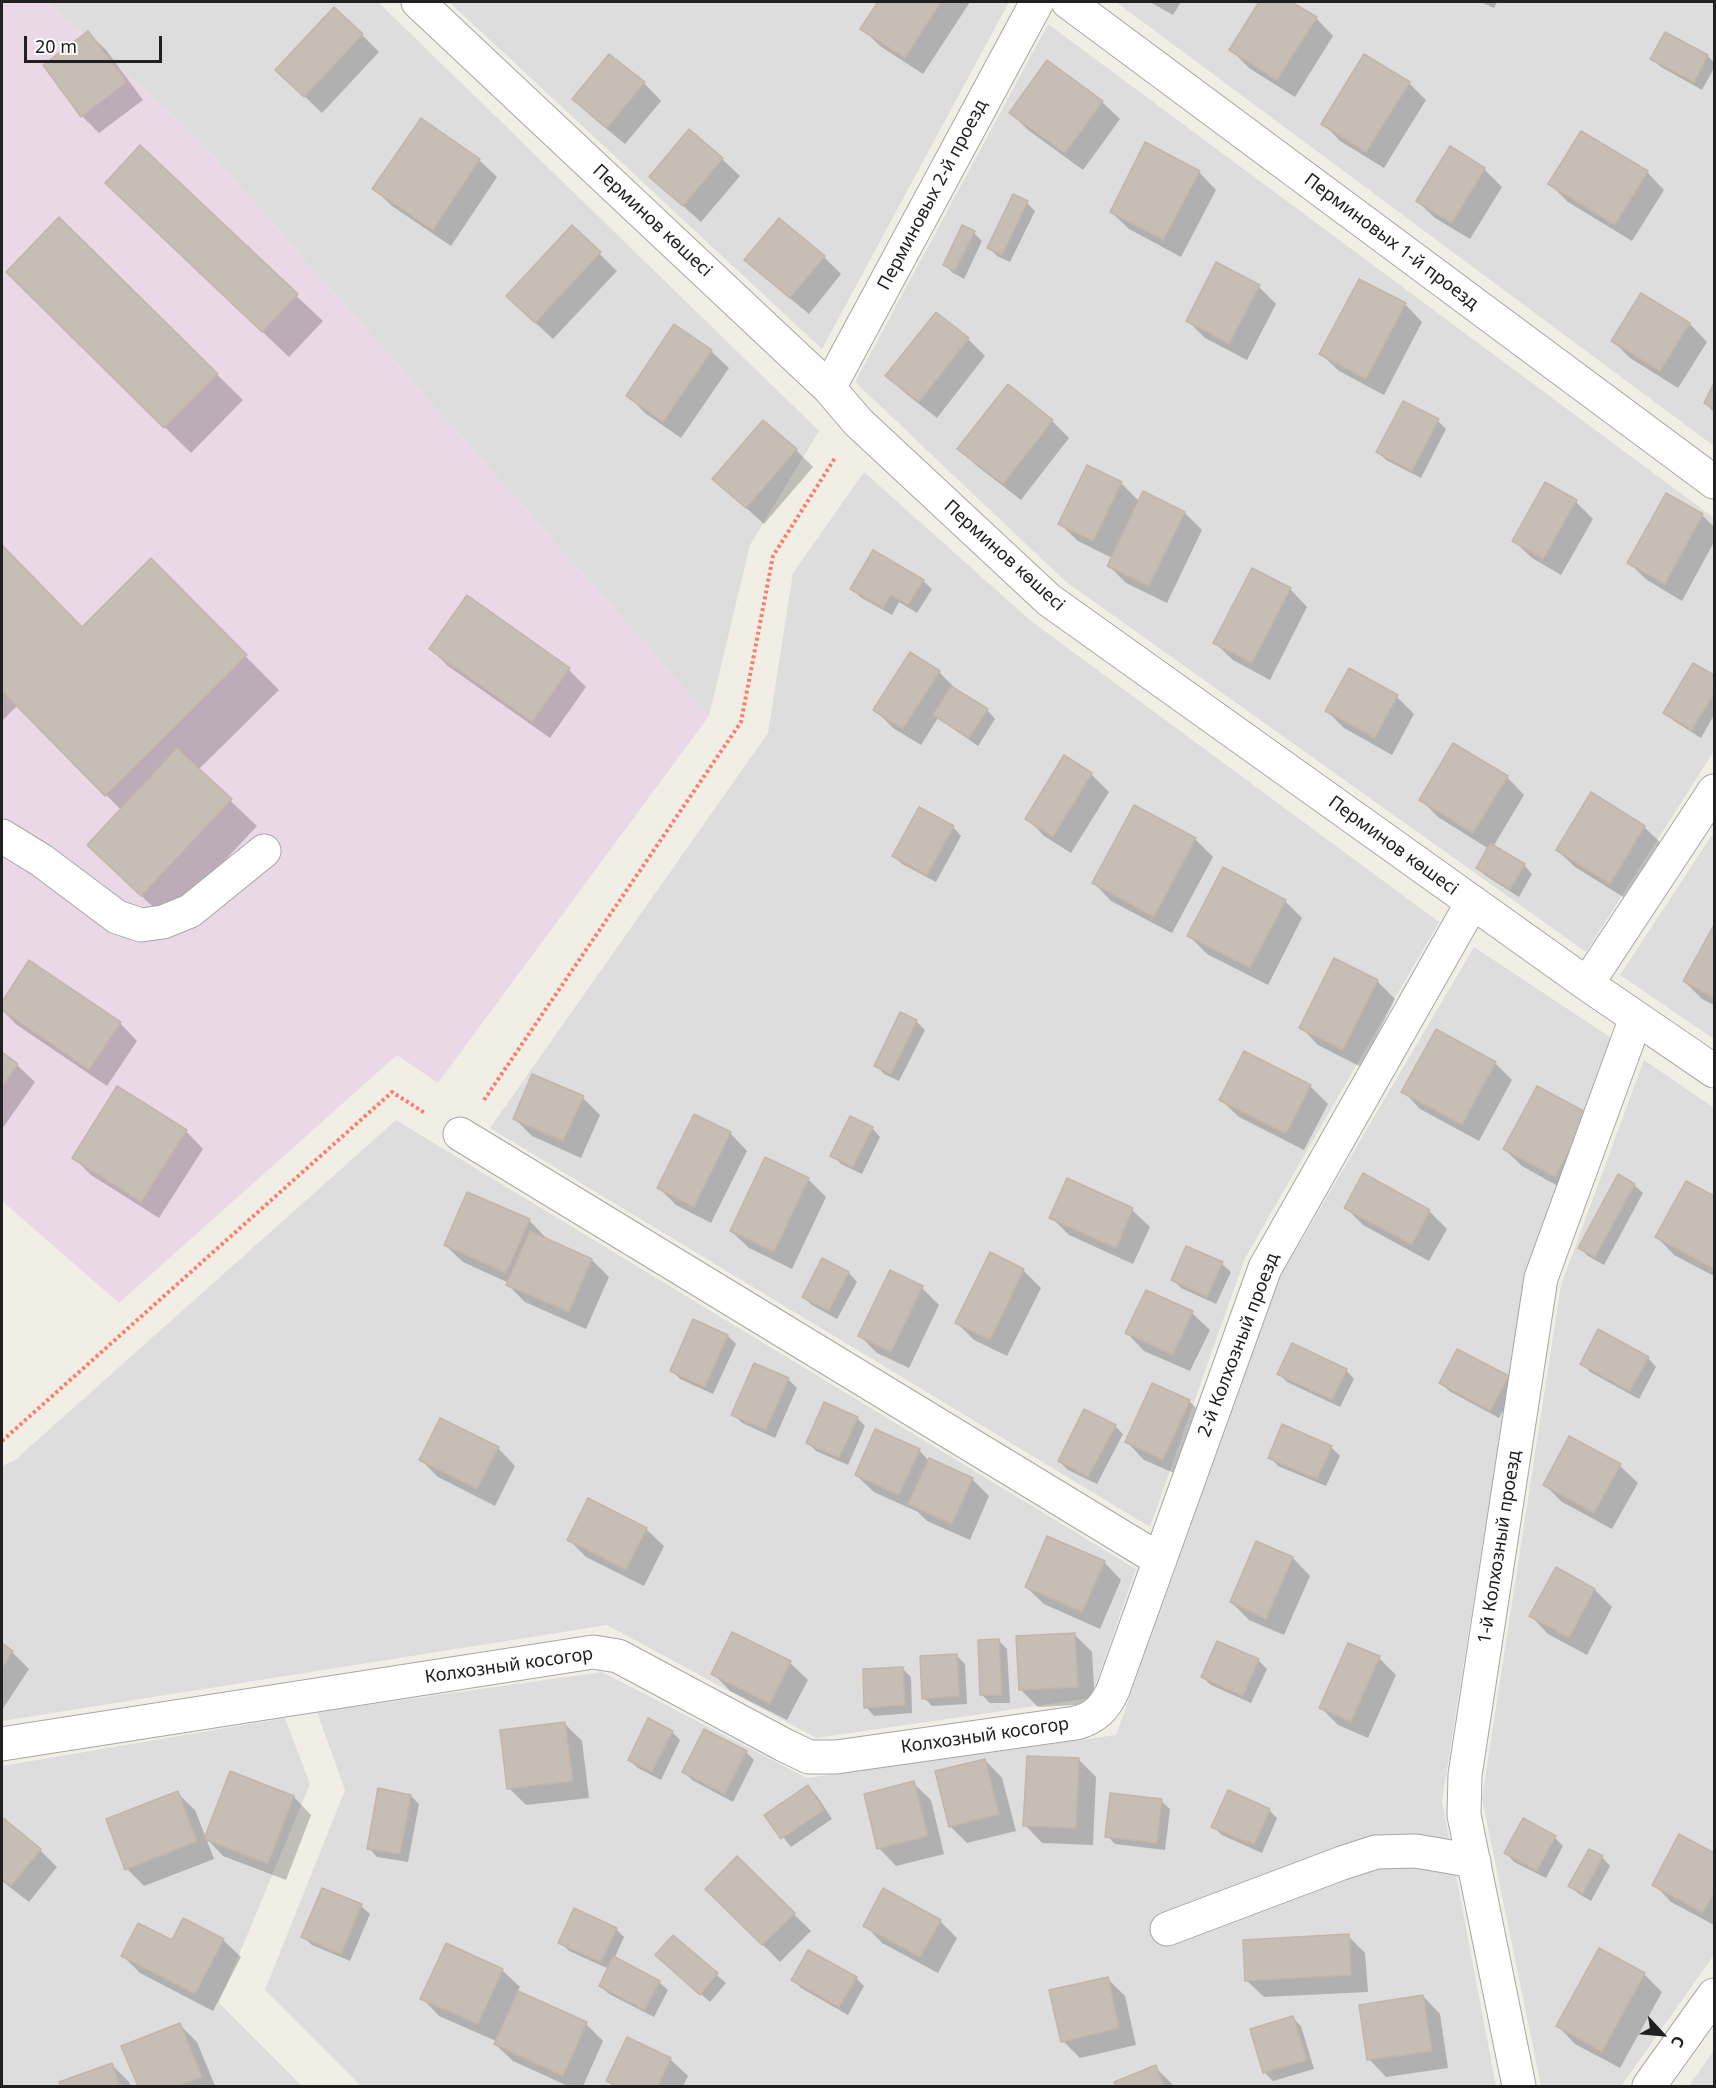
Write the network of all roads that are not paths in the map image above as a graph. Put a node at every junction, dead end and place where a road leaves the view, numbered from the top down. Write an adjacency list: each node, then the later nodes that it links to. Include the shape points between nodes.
1 (418, 2): 4 (street, Перминов көшесі)
2 (1037, 2): 4 (street, Перминовых 2-й проезд)
3 (1068, 2): 5 (street, Перминовых 1-й проезд)
4 (829, 388): 9 (street, Перминов көшесі, via 858,422 1049,600)
5 (1714, 482)
6 (1714, 791): 10 (street)
7 (2, 836): 8 (street, via 117,917 141,925 163,922 190,911)
8 (264, 851)
9 (1473, 903): 10 (street, Перминов көшесі); 14 (street, 2-й Колхозный проезд, via 1265,1268)
10 (1587, 984): 11 (street, Перминов көшесі)
11 (1636, 1018): 12 (street, Перминов көшесі); 17 (street, 1-й Колхозный проезд, via 1541,1278 1465,1775 1464,1815)
12 (1714, 1071)
13 (460, 1134): 14 (street)
14 (1160, 1560): 15 (street, 2-й Колхозный проезд, via 1113,1690)
15 (1100, 1712): 16 (street, Колхозный косогор, via 1076,1723 836,1757 809,1757 624,1659 593,1652)
16 (2, 1744)
17 (1474, 1861): 18 (street, via 1416,1851 1376,1852); 20 (street, 1-й Колхозный проезд)
18 (1167, 1929)
19 (1714, 1995): 21 (street)
20 (1519, 2086)
21 (1649, 2086)

